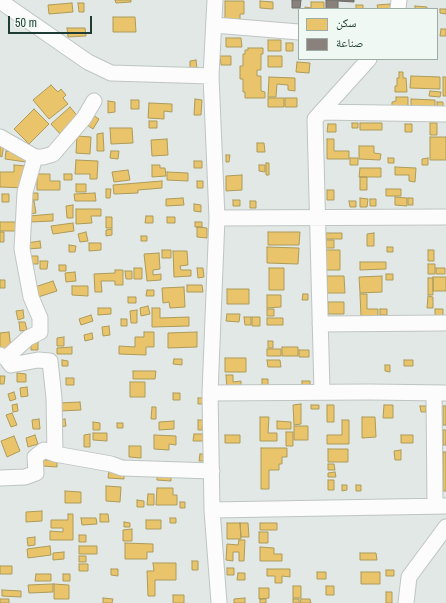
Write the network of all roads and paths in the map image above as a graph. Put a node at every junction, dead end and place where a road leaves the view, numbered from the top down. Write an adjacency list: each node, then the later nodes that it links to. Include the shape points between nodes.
1 (215, 0): 3 (street)
2 (0, 1): 6 (street, via 88,62 111,73)
3 (214, 26): 4 (street); 6 (street)
4 (298, 32)
5 (368, 60): 8 (street)
6 (211, 76): 13 (street)
7 (94, 101): 11 (street, via 84,118 53,154)
8 (321, 112): 9 (street); 14 (street, via 315,119)
9 (446, 114)
10 (0, 137): 11 (street)
11 (35, 157): 17 (street, via 25,192 22,249 31,297 40,318 40,332)
12 (446, 217): 14 (street)
13 (217, 218): 14 (street); 19 (street)
14 (318, 218): 16 (street)
15 (446, 323): 16 (street)
16 (320, 324): 18 (street)
17 (3, 357): 21 (street, via 11,365 38,360 50,361 54,398)
18 (322, 392): 19 (street); 20 (street)
19 (210, 393): 22 (street)
20 (440, 393): 24 (street)
21 (55, 454): 22 (street, via 122,468); 23 (street, via 44,450 35,457 36,473 25,477)
22 (212, 471): 25 (street)
23 (0, 478)
24 (440, 506): 25 (street)
25 (212, 510): 27 (street)
26 (446, 527): 28 (street, via 409,577)
27 (219, 603)
28 (406, 603)

